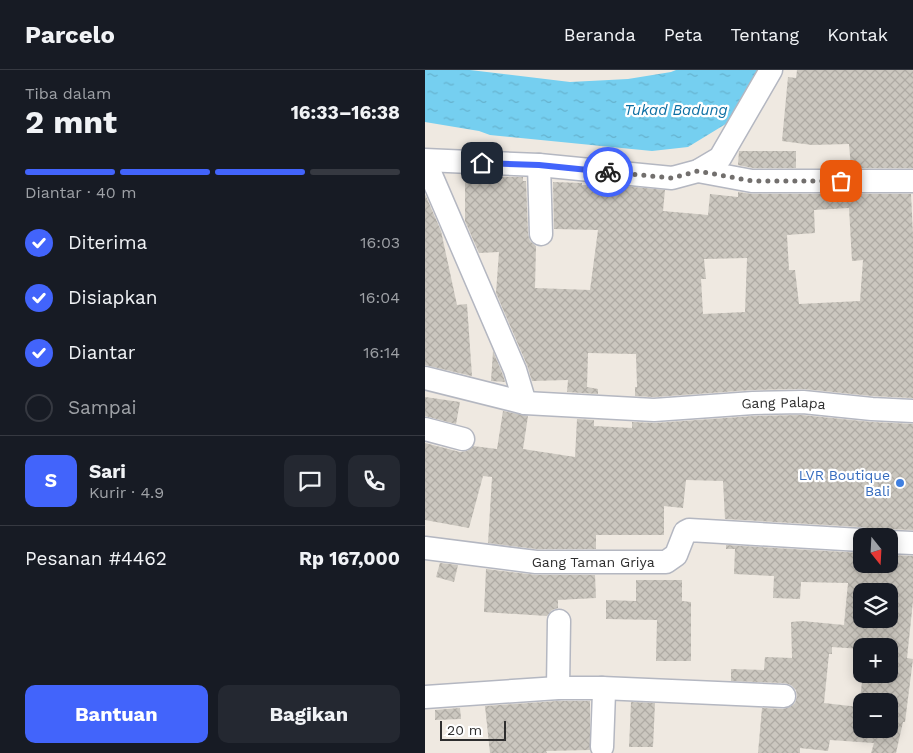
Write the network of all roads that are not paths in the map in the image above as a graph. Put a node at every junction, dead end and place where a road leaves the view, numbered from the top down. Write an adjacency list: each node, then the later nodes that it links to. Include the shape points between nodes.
1 (771, 70): 4 (street, via 720,158)
2 (425, 161): 3 (street); 8 (street, via 515,370)
3 (539, 165): 4 (street, via 672,178); 6 (street)
4 (698, 171): 5 (street, via 752,181)
5 (913, 182)
6 (541, 234)
7 (425, 378): 8 (street, Gang Palapa)
8 (525, 403): 9 (street, Gang Palapa, via 655,410 803,402)
9 (913, 411)
10 (425, 429): 11 (street)
11 (463, 439)
12 (853, 540): 15 (street, Gang Taman Griya, via 689,530 685,532 676,555 666,562 536,562)
13 (898, 543): 14 (street)
14 (913, 544)
15 (425, 548)
16 (559, 621): 17 (street)
17 (558, 688): 18 (street); 20 (street)
18 (602, 688): 19 (street); 21 (street)
19 (784, 696)
20 (425, 697)
21 (603, 747)

